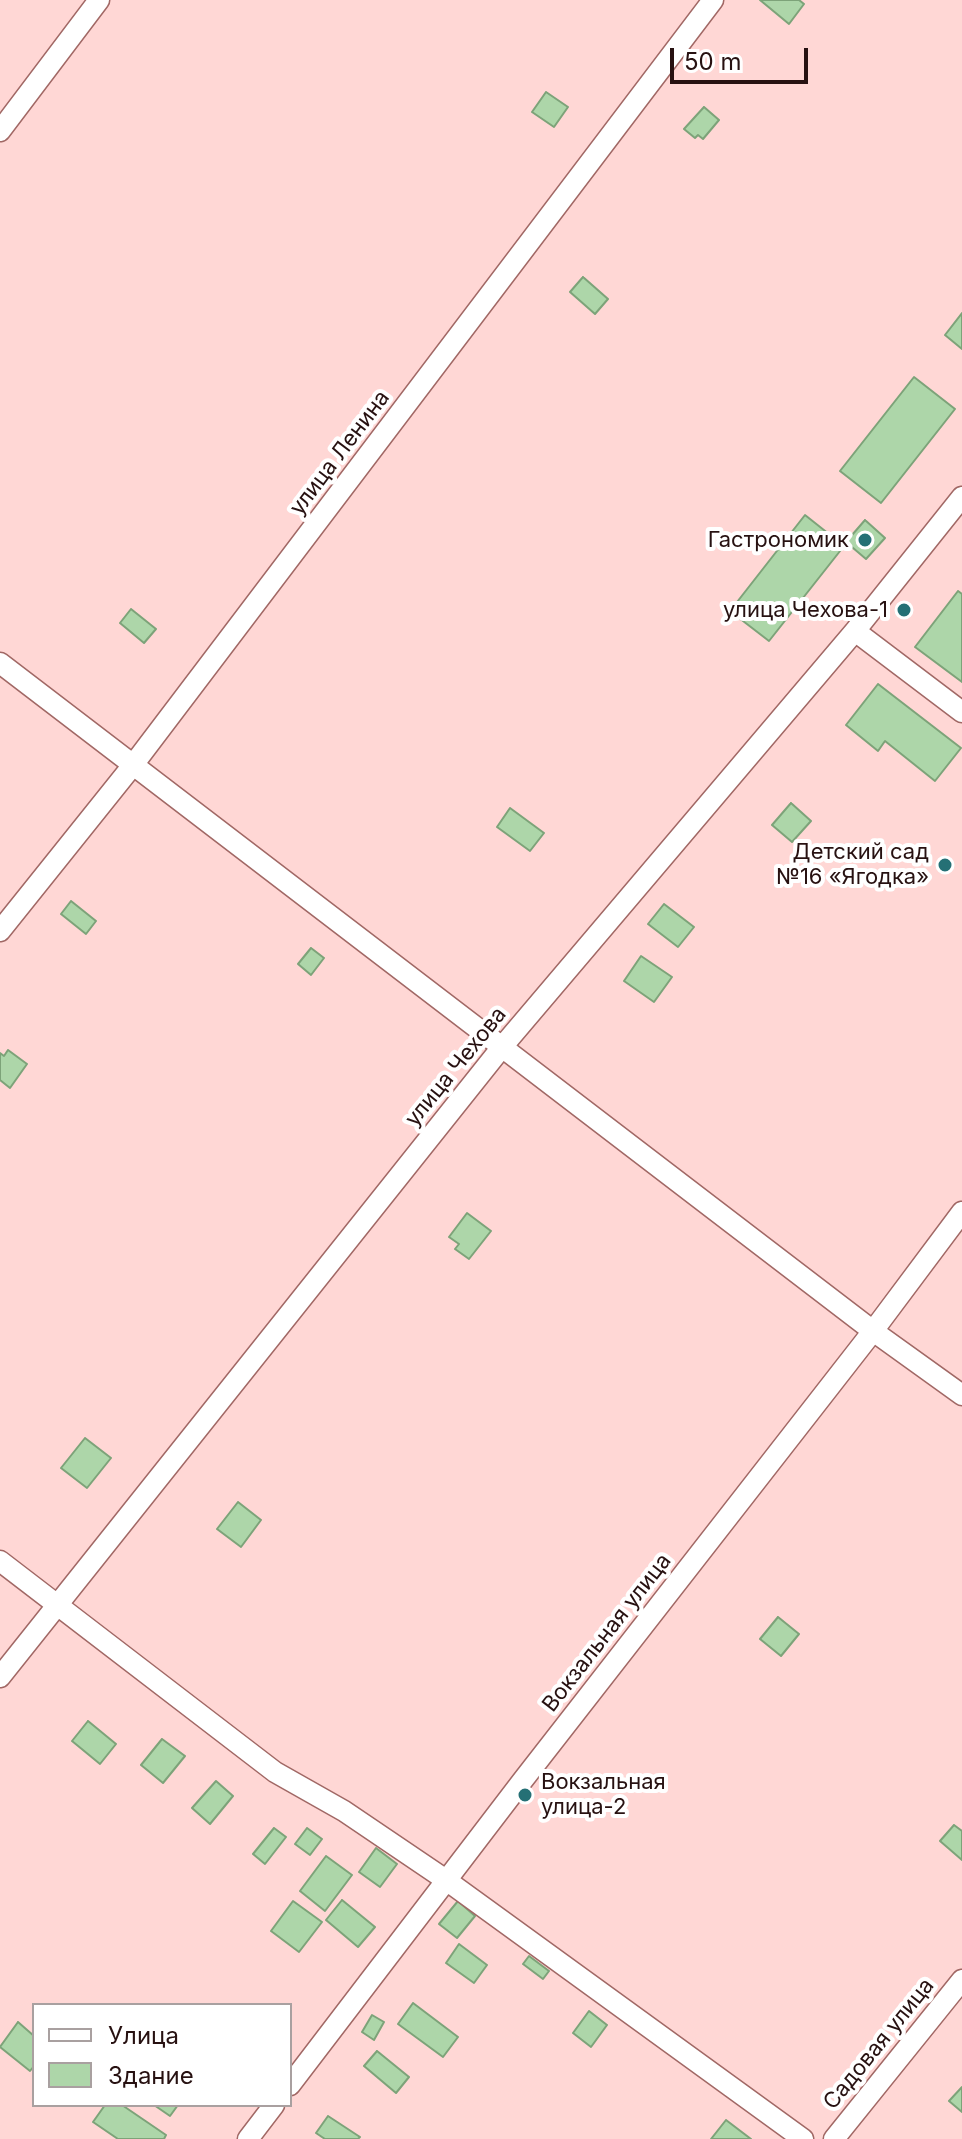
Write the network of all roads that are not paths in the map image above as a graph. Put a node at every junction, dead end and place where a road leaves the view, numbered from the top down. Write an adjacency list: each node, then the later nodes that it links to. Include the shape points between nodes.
1 (99, 0): 3 (street)
2 (713, 0): 8 (street, улица Ленина)
3 (0, 131)
4 (962, 497): 5 (street, улица Чехова)
5 (855, 631): 7 (street); 10 (street, улица Чехова)
6 (0, 663): 8 (street)
7 (962, 712)
8 (133, 765): 9 (street, улица Ленина); 10 (street)
9 (0, 931)
10 (502, 1047): 12 (street); 15 (street, улица Чехова)
11 (962, 1212): 12 (street, Вокзальная улица)
12 (873, 1331): 13 (street); 17 (street, Вокзальная улица)
13 (962, 1395)
14 (0, 1561): 15 (street)
15 (56, 1606): 16 (street, улица Чехова); 17 (street, via 275,1772)
16 (0, 1677)
17 (446, 1880): 19 (street, Вокзальная улица); 22 (street)
18 (962, 1980): 23 (street, Садовая улица)
19 (292, 2082)
20 (272, 2107): 21 (street)
21 (248, 2139)
22 (803, 2139)
23 (834, 2139)

